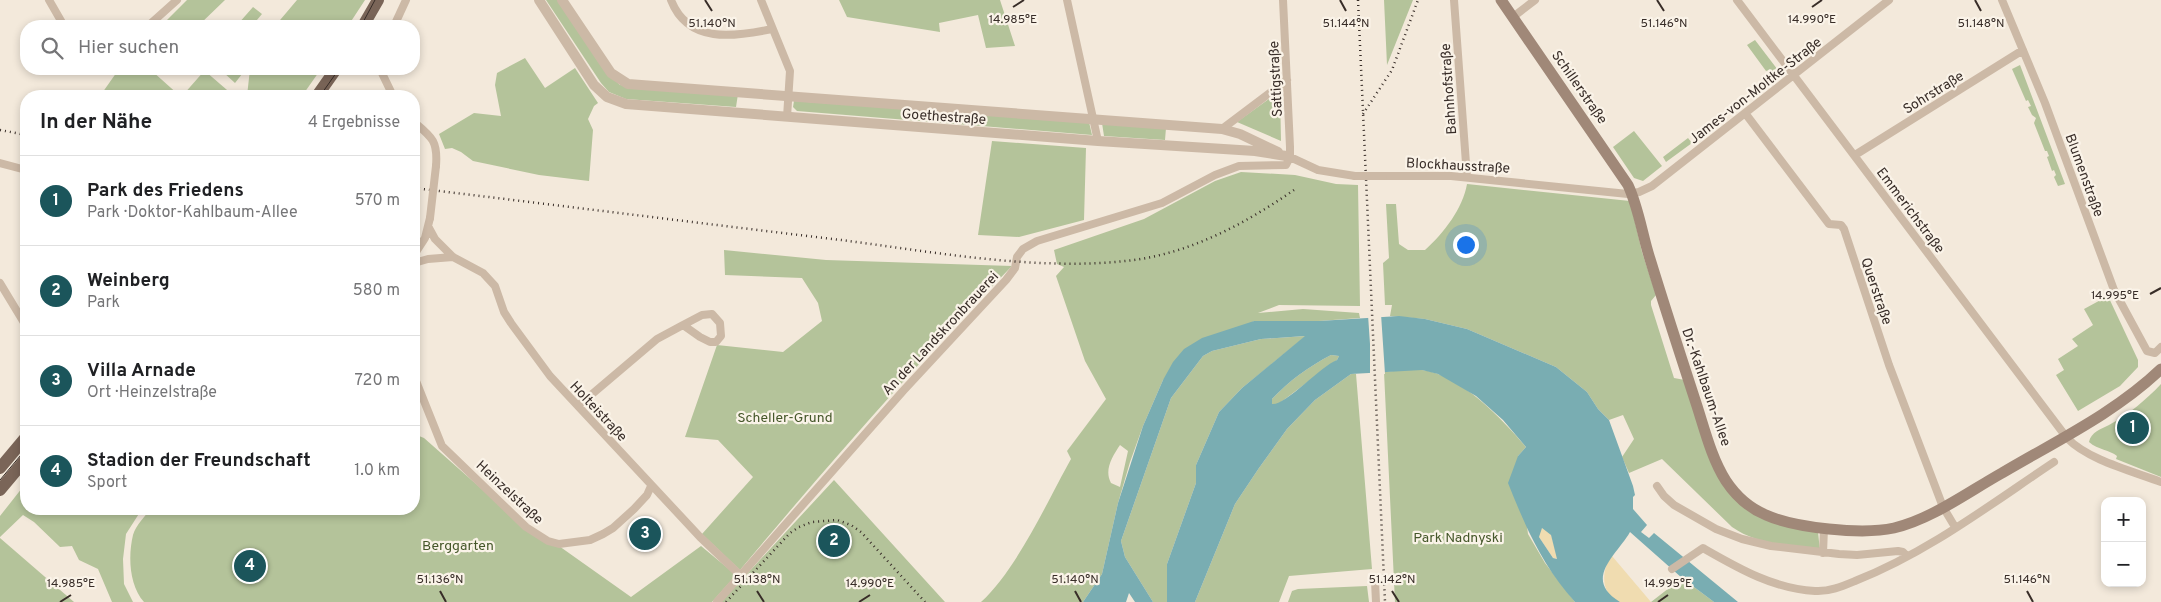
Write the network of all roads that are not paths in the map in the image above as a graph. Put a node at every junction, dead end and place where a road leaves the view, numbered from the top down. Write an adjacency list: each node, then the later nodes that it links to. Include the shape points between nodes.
1 (49, 0): 18 (street)
2 (177, 0): 19 (street)
3 (378, 0): 20 (main road)
4 (406, 0): 21 (street)
5 (539, 0): 32 (street, Goethestraße, via 594,85 612,99 626,104)
6 (562, 0): 30 (street, Goethestraße, via 612,73 622,81 635,85)
7 (671, 0): 22 (street, via 679,17 692,28 712,34)
8 (761, 0): 22 (street)
9 (1067, 0): 33 (street)
10 (1283, 0): 27 (street, Sattigstraße)
11 (1454, 0): 41 (street, Bahnhofstraße)
12 (1501, 0): 17 (main road, Schillerstraße)
13 (1535, 0): 17 (street)
14 (1737, 0): 26 (street, Emmerichstraße)
15 (1889, 0): 26 (street, James-von-Moltke-Straße)
16 (2002, 0): 23 (street, Blumenstraße)
17 (1513, 17): 42 (main road, Schillerstraße, via 1620,171)
18 (61, 20)
19 (155, 20)
20 (366, 20)
21 (397, 20)
22 (772, 29): 30 (street, via 790,71)
23 (2024, 50): 37 (street, Sohrstraße); 50 (street, Blumenstraße, via 2114,290 2144,347 2151,354)
24 (332, 75): 28 (main road)
25 (382, 75): 29 (street)
26 (1794, 75): 31 (street, James-von-Moltke-Straße); 37 (street, Emmerichstraße)
27 (1287, 80): 35 (street); 38 (street, Sattigstraße)
28 (321, 90)
29 (390, 90)
30 (789, 96): 32 (street); 33 (street, Goethestraße)
31 (1745, 113): 42 (street, James-von-Moltke-Straße, via 1652,186); 63 (street, Querstraße, via 1829,224 1841,225 1844,229 1889,365)
32 (787, 118): 36 (street, Goethestraße)
33 (1094, 120): 35 (street, Goethestraße); 36 (street)
34 (420, 128): 43 (street, bridge, via 434,141 437,151)
35 (1222, 129): 38 (street, Goethestraße)
36 (1098, 141): 38 (street, Goethestraße, via 1255,151)
37 (1855, 155): 54 (street, Emmerichstraße)
38 (1288, 157): 41 (street, Blockhausstraße, bridge, via 1318,170 1355,176); 69 (street, An der Landskronbrauerei, via 1286,165 1282,166 1249,165 1215,174 1162,203 1044,238 1023,249 1006,280 903,391)
39 (0, 162): 40 (street)
40 (20, 168)
41 (1467, 177): 42 (street, Blockhausstraße)
42 (1632, 194): 65 (main road, Dr.-Kahlbaum-Allee, via 1661,298 1708,440 1724,478 1739,497 1760,512 1779,520)
43 (429, 228): 44 (street); 45 (street, Holteistraße)
44 (420, 244)
45 (453, 257): 46 (street); 53 (street, Holteistraße, via 483,272 495,286 511,323 550,376)
46 (420, 261)
47 (0, 283): 48 (street)
48 (20, 316)
49 (682, 324): 49 (street, via 710,342 716,342 721,336 720,323 712,314); 53 (street, via 657,339)
50 (2161, 348)
51 (2161, 369): 54 (main road, Dr.-Kahlbaum-Allee, via 2116,405)
52 (420, 391): 60 (street, Heinzelstraße, via 442,446 526,526 548,541 559,544 590,540 603,534 634,509)
53 (578, 406): 60 (street, Holteistraße)
54 (2065, 436): 59 (street, Emmerichstraße, via 2074,445 2100,459); 63 (main road, Dr.-Kahlbaum-Allee)
55 (20, 444): 58 (main road)
56 (2054, 462): 64 (street)
57 (20, 466): 62 (main road)
58 (0, 468)
59 (2161, 482)
60 (651, 486): 69 (street, Holteistraße)
61 (1657, 486): 66 (street, via 1674,505 1742,539)
62 (0, 490)
63 (1944, 507): 64 (street); 65 (main road, Dr.-Kahlbaum-Allee, via 1887,529)
64 (1955, 527): 67 (street)
65 (1824, 528): 66 (street)
66 (1823, 553): 67 (street, via 1858,555 1898,551)
67 (1907, 556): 68 (street, via 1867,577 1817,592 1766,580 1702,548)
68 (1672, 569)
69 (741, 576): 71 (street, An der Landskronbrauerei)
70 (1375, 581): 72 (street)
71 (717, 602)
72 (1376, 602)

